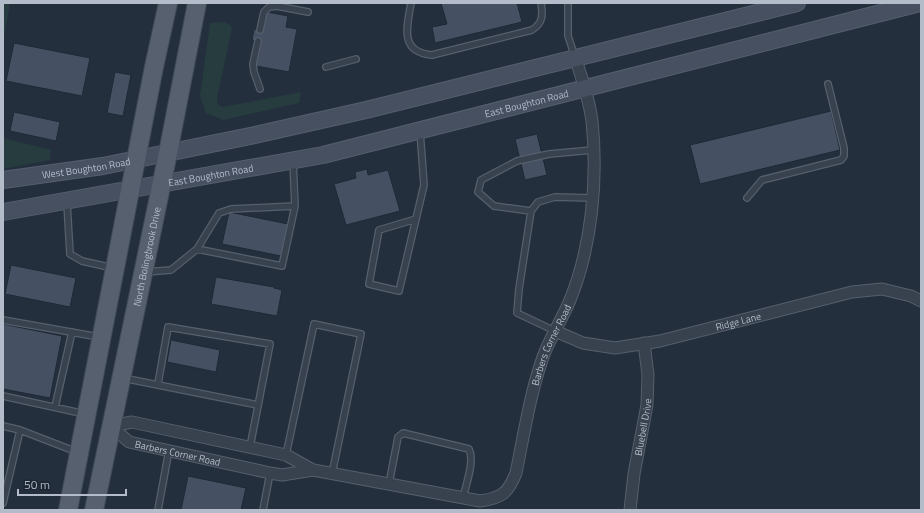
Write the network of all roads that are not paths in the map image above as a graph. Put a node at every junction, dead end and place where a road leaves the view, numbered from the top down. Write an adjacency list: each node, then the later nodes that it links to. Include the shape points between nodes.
1 (168, 3): 20 (main road)
2 (197, 3): 19 (main road, North Bolingbrook Drive)
3 (411, 3): 4 (lane, via 407,39 417,52 432,56 532,30 542,18)
4 (541, 3)
5 (568, 3): 11 (lane, Barbers Corner Road, via 568,36)
6 (797, 3): 11 (main road)
7 (920, 3): 15 (main road, East Boughton Road)
8 (308, 12): 9 (lane, via 269,7 264,12)
9 (260, 30)
10 (258, 41): 16 (lane, via 253,64)
11 (575, 57): 15 (street, Barbers Corner Road); 19 (main road, via 366,110)
12 (356, 59): 13 (lane)
13 (326, 67)
14 (828, 84): 26 (lane, via 844,156 841,160 762,180)
15 (585, 88): 17 (main road, East Boughton Road); 18 (street, Barbers Corner Road, via 592,120)
16 (260, 89)
17 (420, 131): 21 (main road, East Boughton Road); 31 (lane, via 424,185)
18 (593, 150): 25 (street, Barbers Corner Road); 29 (lane, via 517,160 481,180 478,192 494,206)
19 (168, 154): 20 (main road, West Boughton Road); 23 (main road, North Bolingbrook Drive)
20 (136, 160): 22 (main road, West Boughton Road); 24 (main road)
21 (293, 160): 23 (main road, East Boughton Road); 28 (lane)
22 (3, 180)
23 (161, 183): 24 (main road, East Boughton Road); 34 (main road, North Bolingbrook Drive)
24 (130, 190): 27 (main road); 33 (main road)
25 (592, 198): 29 (lane, via 555,197 538,202); 37 (street, Barbers Corner Road, via 588,238 580,271 570,301)
26 (748, 198)
27 (66, 200): 30 (main road); 33 (lane, via 70,254 82,261)
28 (295, 206): 32 (lane, via 231,209 219,214); 32 (lane, via 282,266)
29 (531, 211): 37 (lane, via 517,313)
30 (3, 212)
31 (416, 219): 31 (lane, via 399,291 369,284 379,230)
32 (197, 249): 34 (lane, via 171,270)
33 (115, 268): 39 (main road)
34 (143, 272): 41 (main road, North Bolingbrook Drive)
35 (921, 301): 40 (street, Ridge Lane, via 912,296 882,289 852,292)
36 (3, 320): 38 (lane)
37 (555, 331): 40 (street, Ridge Lane, via 583,343 615,348); 58 (street, Barbers Corner Road, via 543,356 535,384 511,485 494,499 480,501)
38 (72, 332): 39 (lane); 45 (lane)
39 (102, 338): 46 (main road)
40 (644, 344): 64 (street, Bluebell Drive, via 648,405 634,474)
41 (121, 377): 42 (lane); 48 (main road, North Bolingbrook Drive)
42 (158, 384): 44 (lane); 44 (lane, via 168,326 270,344)
43 (3, 396): 45 (lane)
44 (258, 405): 50 (lane)
45 (55, 407): 46 (lane)
46 (87, 414): 52 (main road)
47 (3, 426): 49 (lane)
48 (111, 426): 50 (street, Barbers Corner Road, via 132,422); 51 (street, Barbers Corner Road, via 129,442); 61 (main road, North Bolingbrook Drive)
49 (20, 430): 52 (lane); 59 (lane)
50 (250, 447): 53 (street, Barbers Corner Road)
51 (169, 450): 55 (street, Barbers Corner Road); 62 (lane)
52 (80, 453): 60 (main road)
53 (286, 455): 54 (street, Barbers Corner Road); 56 (lane, via 314,324 361,334)
54 (313, 470): 55 (street, Barbers Corner Road, via 282,475); 56 (street, Barbers Corner Road)
55 (270, 473): 63 (lane)
56 (332, 474): 57 (street, Barbers Corner Road)
57 (389, 484): 58 (street, Barbers Corner Road); 58 (lane, via 398,437 403,433 469,449 472,454)
58 (463, 498)
59 (3, 503)
60 (68, 510)
61 (94, 510)
62 (158, 510)
63 (263, 510)
64 (630, 510)

